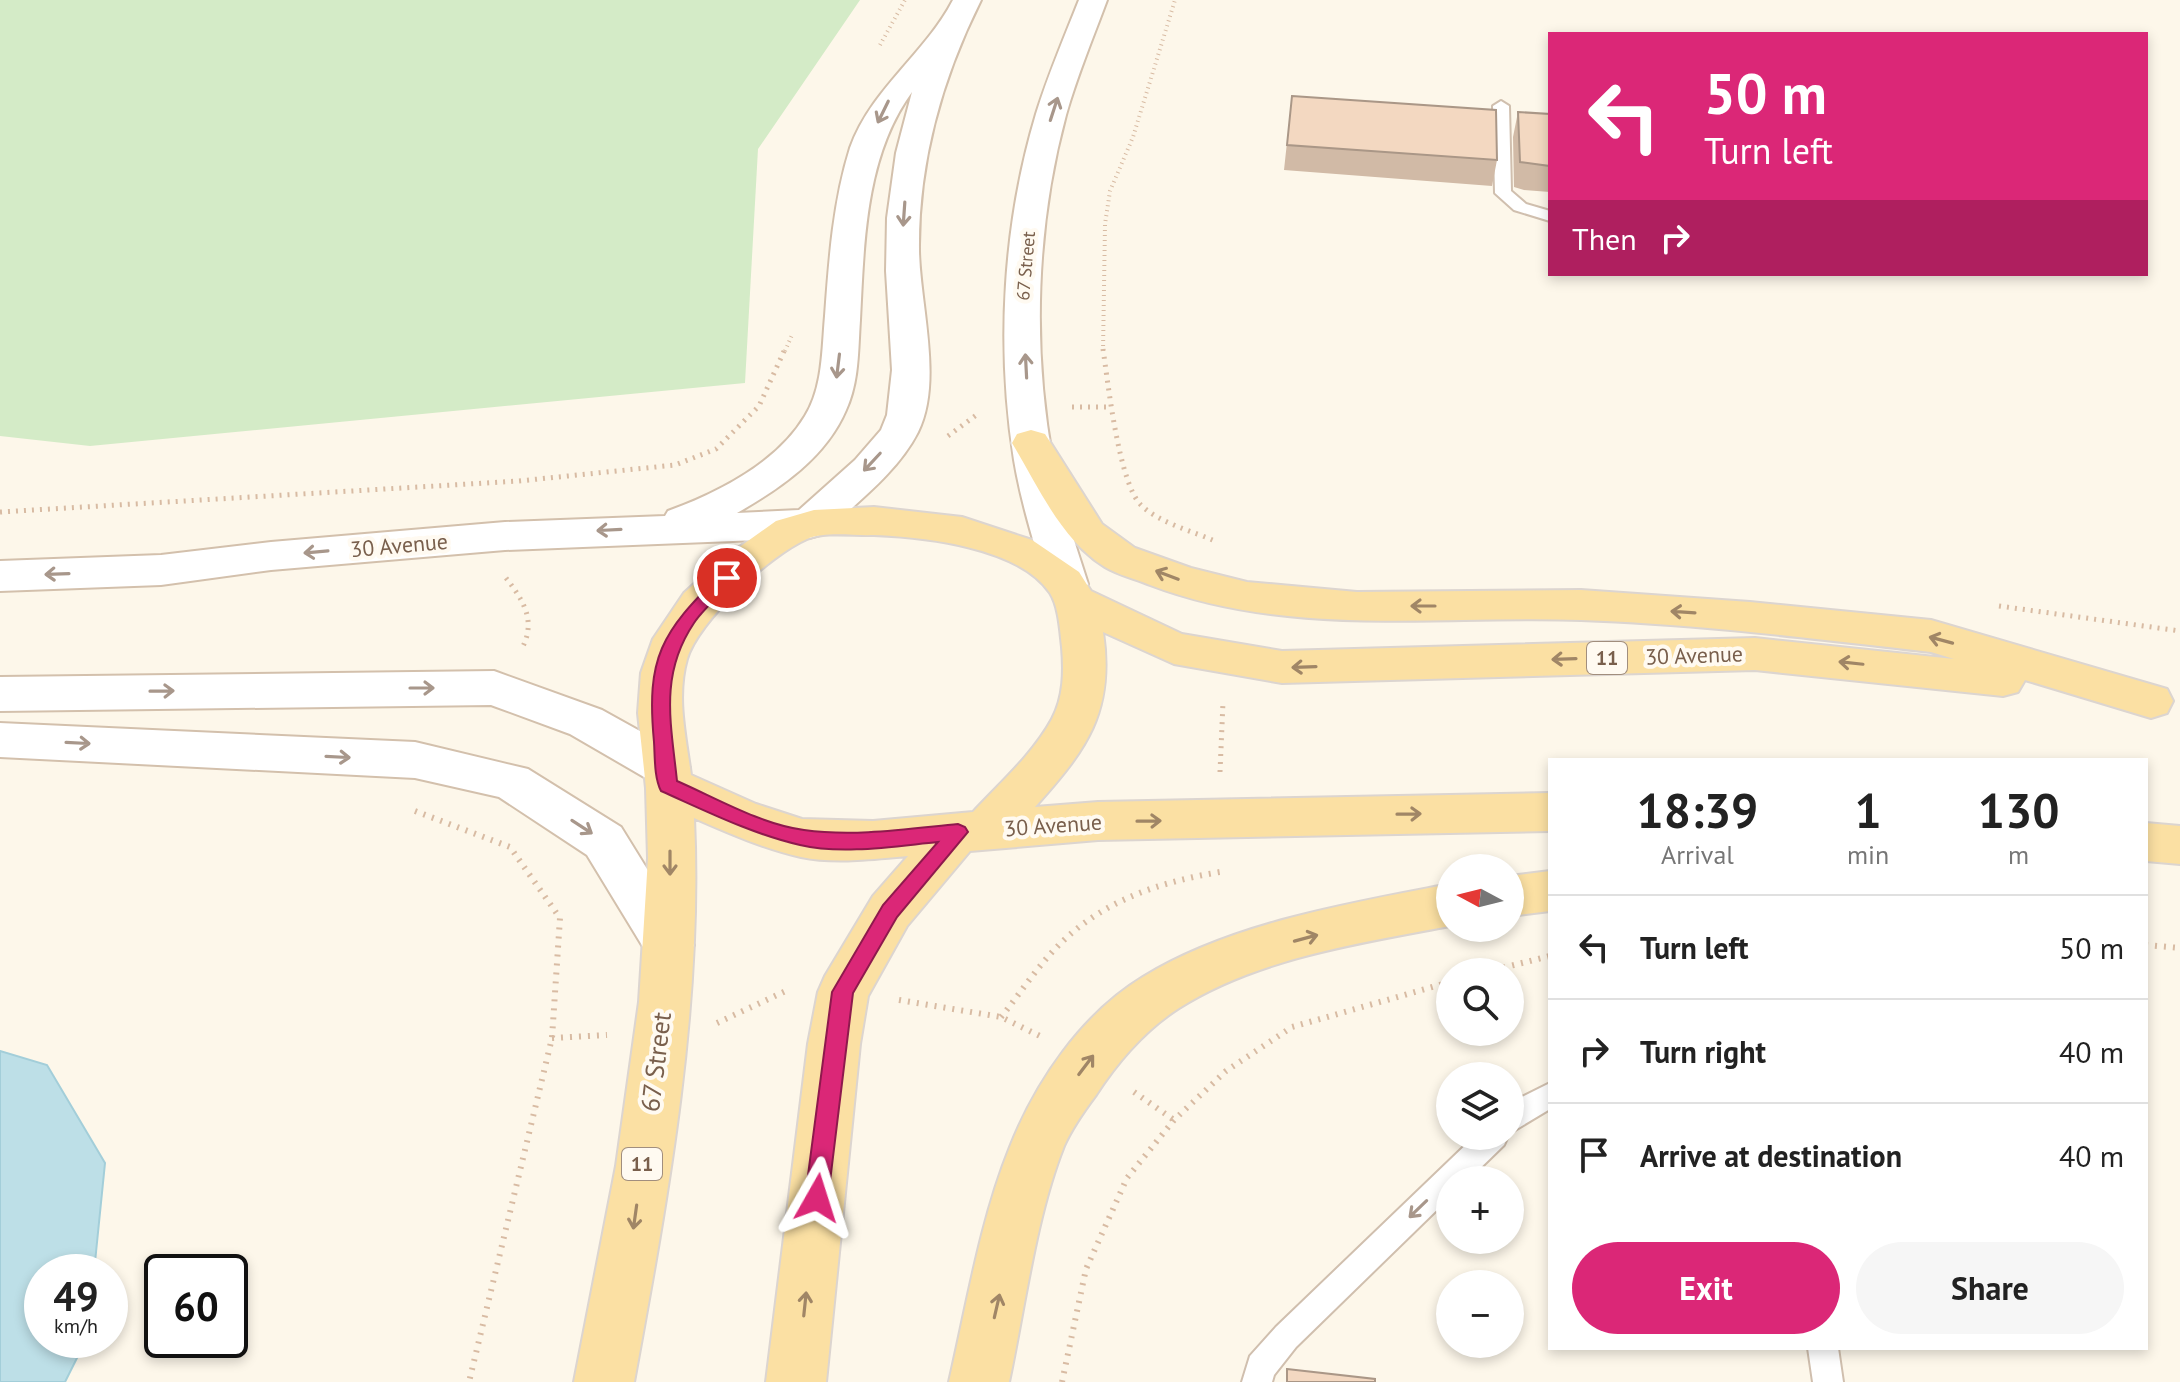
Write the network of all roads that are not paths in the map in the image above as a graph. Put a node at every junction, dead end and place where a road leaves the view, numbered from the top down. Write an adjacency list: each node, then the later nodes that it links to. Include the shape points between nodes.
1 (967, 0): 3 (main road)
2 (1093, 0): 6 (main road, 67 Street, one-way to 2, via 1021,287 1051,116)
3 (950, 31): 7 (main road, one-way to 7, via 930,80 908,167 902,254 908,406 899,432 882,452); 8 (main road, one-way to 8, via 888,102 867,147 852,209 835,386 823,419 790,458 749,487 713,511)
4 (1501, 106): 5 (lane, via 1503,193 1520,207)
5 (1548, 215)
6 (1031, 443): 10 (main road, 67 Street); 12 (main road, one-way to 6, via 1931,636 1581,605 1357,607 1247,597 1121,558 1088,534)
7 (804, 524): 8 (main road, 30 Avenue); 10 (main road, 30 Avenue, via 875,520 983,537 1029,556); 14 (main road, 67 Street, via 727,578 689,616 667,655 659,698)
8 (663, 527): 9 (main road, 30 Avenue, one-way to 9, via 271,556 161,570)
9 (0, 576)
10 (1070, 592): 12 (main road, 30 Avenue / 11, one-way to 10, via 1947,672 1755,654 1282,667 1174,648); 16 (main road, via 1084,654 1084,690 1069,732)
11 (0, 694): 14 (main road, one-way to 14, via 494,688 586,722)
12 (2165, 702)
13 (0, 740): 24 (main road, one-way to 24, via 415,760 512,782 604,841)
14 (667, 777): 16 (main road, 30 Avenue, via 741,818 802,838 873,840); 24 (main road, 67 Street / 11, one-way to 24)
15 (1548, 812): 16 (main road, 30 Avenue, one-way to 15, via 1098,821)
16 (973, 831): 30 (main road, one-way to 16, via 843,992 890,911)
17 (2148, 842): 18 (main road)
18 (2180, 845)
19 (2180, 860): 20 (main road)
20 (2148, 861)
21 (1548, 891): 22 (main road)
22 (1524, 894)
23 (1436, 908): 31 (main road, one-way to 23, via 1034,1155 1060,1101 1089,1059 1133,1012 1187,978 1246,954)
24 (669, 945): 29 (main road, 67 Street / 11, one-way to 29, via 633,1237)
25 (1548, 1096): 26 (lane)
26 (1524, 1108)
27 (1480, 1150): 32 (lane, one-way to 32, via 1286,1337 1261,1367)
28 (1823, 1350): 33 (lane)
29 (604, 1382)
30 (796, 1382)
31 (979, 1382)
32 (1257, 1382)
33 (1828, 1382)

